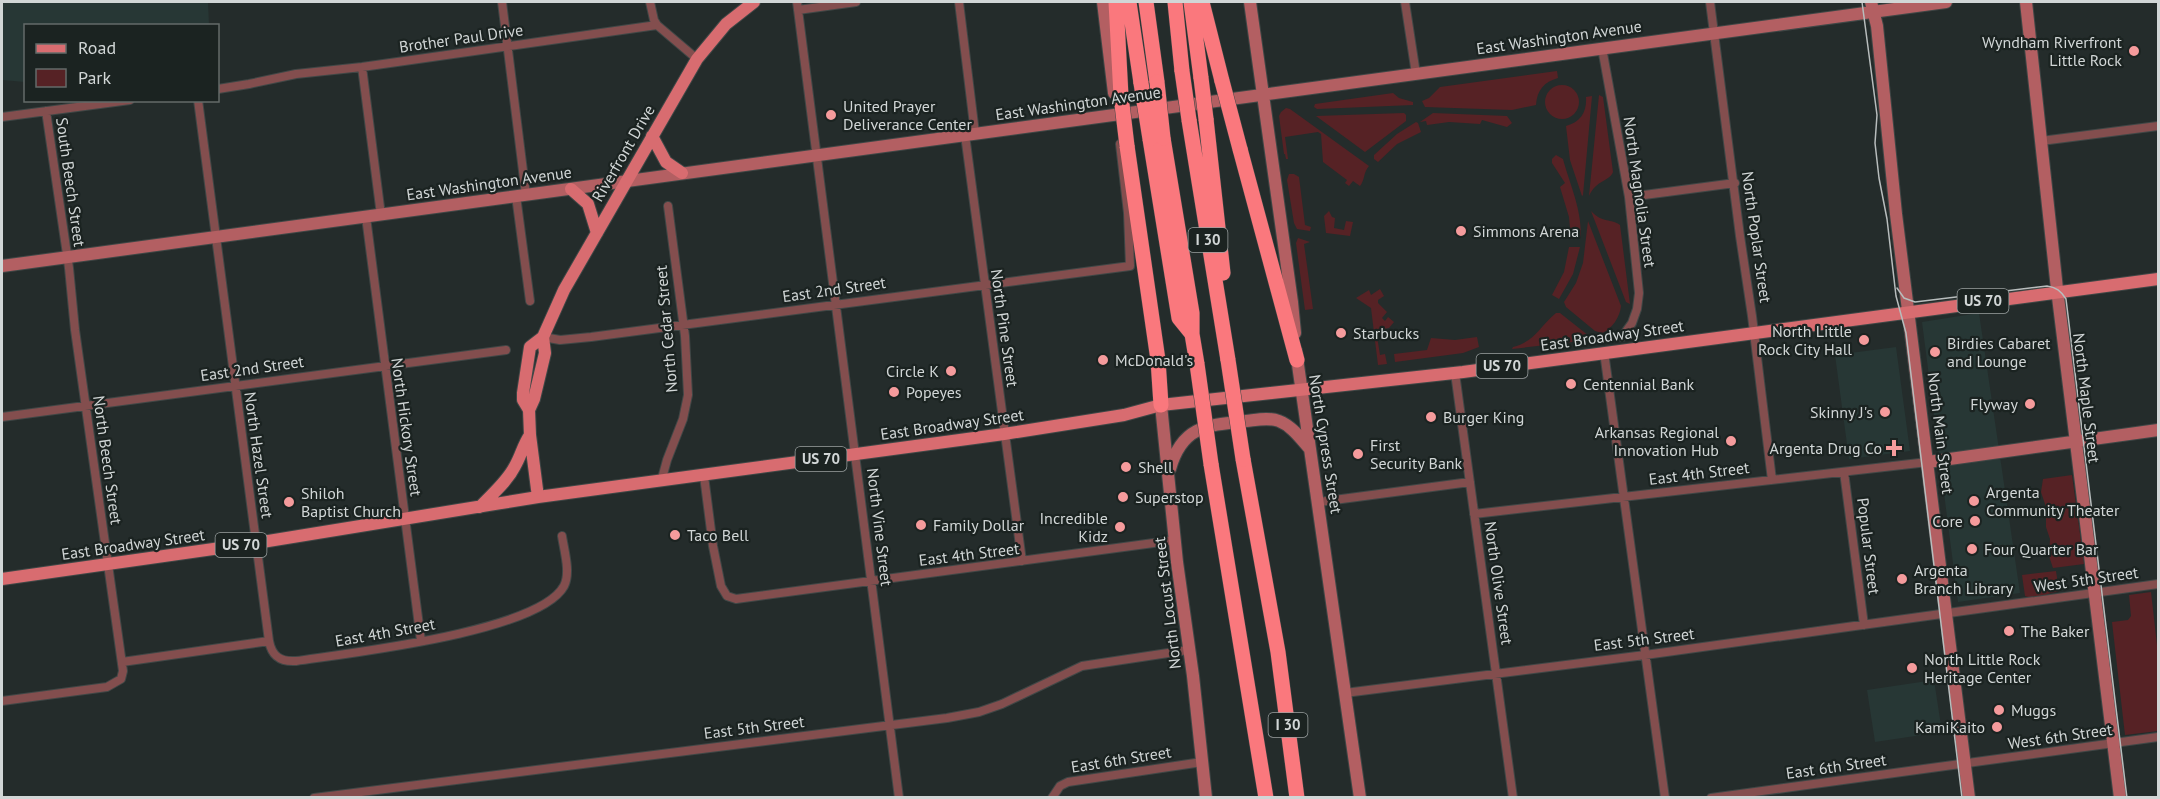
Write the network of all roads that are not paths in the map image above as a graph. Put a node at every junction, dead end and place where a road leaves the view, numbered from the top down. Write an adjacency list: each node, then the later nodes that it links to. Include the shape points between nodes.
1 (502, 2): 22 (street)
2 (650, 2): 20 (street)
3 (754, 2): 24 (main road, Riverfront Drive, via 726,24)
4 (856, 2): 18 (street)
5 (959, 2): 35 (street, North Pine Street)
6 (1103, 2): 32 (main road)
7 (1116, 2): 71 (highway, bridge, via 1121,96)
8 (1129, 2): 37 (highway, bridge, via 1141,83)
9 (1146, 2): 37 (highway, I 30, bridge, via 1157,82)
10 (1175, 2): 65 (highway, I 30, bridge, via 1189,120)
11 (1191, 2): 65 (highway, bridge, via 1228,321)
12 (1202, 2): 66 (highway, bridge)
13 (1250, 2): 28 (main road, North Cypress Street)
14 (1405, 2): 26 (street)
15 (1710, 2): 21 (street, North Poplar Street)
16 (1946, 2): 19 (main road, East Washington Avenue)
17 (2026, 2): 38 (main road, North Maple Street)
18 (798, 6): 39 (street, North Vine Street)
19 (1872, 7): 21 (main road, East Washington Avenue); 58 (main road, North Main Street)
20 (657, 25): 22 (street, Brother Paul Drive); 24 (street)
21 (1714, 33): 23 (main road, East Washington Avenue); 42 (street, North Poplar Street)
22 (507, 46): 25 (street, Brother Paul Drive); 44 (street)
23 (1602, 48): 26 (main road, East Washington Avenue); 45 (street, North Magnolia Street)
24 (697, 59): 36 (main road, Riverfront Drive)
25 (362, 67): 27 (street, Brother Paul Drive, via 296,74); 47 (street)
26 (1416, 74): 28 (main road, East Washington Avenue)
27 (219, 89)
28 (1263, 94): 32 (main road, East Washington Avenue); 66 (main road, North Cypress Street)
29 (115, 102): 31 (street)
30 (198, 102): 50 (street, North Hazel Street)
31 (46, 111): 33 (street); 51 (street, South Beech Street)
32 (1116, 114): 35 (main road, East Washington Avenue); 54 (street, East 2nd Street, via 1131,266)
33 (2, 117)
34 (2158, 126): 38 (street)
35 (970, 134): 39 (main road, East Washington Avenue); 54 (street, North Pine Street)
36 (652, 136): 40 (main road, via 666,162); 41 (main road, Riverfront Drive)
37 (1156, 138): 121 (highway, I 30, bridge, via 1192,313 1211,464)
38 (2041, 141): 55 (main road, North Maple Street)
39 (816, 155): 40 (main road, East Washington Avenue); 57 (street, North Vine Street)
40 (682, 173): 41 (main road, East Washington Avenue)
41 (627, 181): 43 (main road, East Washington Avenue); 49 (main road, Riverfront Drive)
42 (1735, 183): 45 (street); 60 (street, North Poplar Street)
43 (571, 189): 44 (main road, East Washington Avenue); 49 (main road, via 588,204)
44 (521, 196): 47 (main road, East Washington Avenue); 56 (street)
45 (1629, 197): 62 (street, North Magnolia Street, via 1639,293 1632,323)
46 (668, 206): 59 (street, North Cedar Street)
47 (381, 215): 48 (main road, East Washington Avenue)
48 (366, 217): 50 (main road, East Washington Avenue); 67 (street, North Hickory Street)
49 (597, 232): 61 (main road, Riverfront Drive, via 555,307)
50 (216, 237): 51 (main road, East Washington Avenue); 69 (street, North Hazel Street)
51 (67, 257): 52 (main road, East Washington Avenue); 72 (street, North Beech Street)
52 (2, 266)
53 (2158, 279): 55 (main road, US 70)
54 (984, 284): 57 (street, East 2nd Street); 75 (street, North Pine Street)
55 (2057, 292): 58 (main road, US 70); 77 (main road, North Maple Street)
56 (530, 301)
57 (835, 304): 59 (street, East 2nd Street); 79 (street, North Vine Street)
58 (1909, 311): 60 (main road, East Broadway Street / US 70); 80 (main road, North Main Street)
59 (684, 324): 61 (street, East 2nd Street, via 560,340); 85 (street, North Cedar Street, via 687,401)
60 (1754, 332): 64 (main road, East Broadway Street / US 70); 84 (street, North Poplar Street)
61 (543, 337): 76 (main road, Riverfront Drive, via 545,353 529,410)
62 (1622, 337)
63 (506, 350): 67 (street, East 2nd Street)
64 (1604, 352): 68 (main road, East Broadway Street / US 70); 88 (street)
65 (1228, 360): 122 (highway, I 30, bridge, via 1278,652)
66 (1297, 360): 70 (main road, North Cypress Street)
67 (384, 366): 69 (street, East 2nd Street); 92 (street, North Hickory Street)
68 (1455, 373): 70 (main road, East Broadway Street / US 70); 86 (street, North Olive Street)
69 (235, 386): 72 (street, East 2nd Street); 95 (street, North Hazel Street)
70 (1301, 388): 71 (main road, East Broadway Street / US 70); 78 (main road, North Cypress Street)
71 (1161, 405): 75 (main road, East Broadway Street / US 70, via 1124,415); 82 (main road, North Locust Street)
72 (86, 406): 73 (street, East 2nd Street); 97 (street, North Beech Street)
73 (2, 417)
74 (2158, 430): 77 (main road)
75 (1004, 434): 79 (main road, East Broadway Street / US 70); 96 (street, North Pine Street)
76 (530, 435): 87 (main road, Riverfront Drive); 90 (main road, via 507,479)
77 (2076, 442): 80 (main road); 101 (main road, North Maple Street)
78 (1311, 450): 82 (main road, via 1278,420 1221,423 1198,428 1184,439 1175,452); 89 (main road, North Cypress Street)
79 (855, 454): 83 (main road, East Broadway Street / US 70); 99 (street, North Vine Street)
80 (1928, 462): 81 (street, East 4th Street); 102 (main road, North Main Street)
81 (1844, 472): 84 (street, East 4th Street); 103 (street, Popular Street)
82 (1169, 474): 94 (main road, North Locust Street)
83 (704, 476): 85 (main road, East Broadway Street / US 70); 99 (street, East 4th Street, via 721,586 731,598)
84 (1772, 480): 88 (street, East 4th Street)
85 (661, 482): 87 (main road, East Broadway Street / US 70)
86 (1470, 482): 89 (street); 91 (street, North Olive Street)
87 (538, 497): 90 (main road, East Broadway Street / US 70)
88 (1624, 497): 91 (street, East 4th Street); 107 (street)
89 (1319, 502): 110 (main road, North Cypress Street)
90 (480, 507): 92 (main road, East Broadway Street / US 70)
91 (1474, 514): 109 (street, North Olive Street)
92 (405, 518): 95 (main road, East Broadway Street / US 70); 105 (street, North Hickory Street)
93 (562, 536): 105 (street, East 4th Street, via 565,585 543,604 480,629)
94 (1176, 540): 96 (street, East 4th Street); 106 (main road, North Locust Street)
95 (256, 543): 97 (main road, East Broadway Street / US 70); 104 (street, North Hazel Street)
96 (1022, 561): 99 (street, East 4th Street)
97 (107, 565): 98 (main road, East Broadway Street / US 70); 108 (street, North Beech Street)
98 (2, 579)
99 (872, 580): 112 (street, North Vine Street)
100 (2158, 584): 101 (street, West 5th Street)
101 (2094, 593): 102 (street, West 5th Street); 114 (main road, North Maple Street)
102 (1946, 614): 103 (street, East 5th Street); 116 (main road, North Main Street)
103 (1864, 625): 107 (street, East 5th Street)
104 (269, 641): 105 (street, East 4th Street, via 276,657 288,661); 108 (street)
105 (421, 641)
106 (1188, 650): 112 (street, East 5th Street, via 1082,666 979,712); 115 (main road, North Locust Street)
107 (1646, 655): 109 (street, East 5th Street); 125 (street)
108 (122, 662): 111 (street, via 121,679 107,687)
109 (1496, 674): 110 (street, East 5th Street); 124 (street, North Olive Street)
110 (1345, 693): 123 (main road, North Cypress Street)
111 (2, 701)
112 (889, 725): 117 (street, East 5th Street); 118 (street, North Vine Street)
113 (2158, 737): 114 (street, West 6th Street)
114 (2113, 743): 116 (street, West 6th Street); 128 (main road, North Maple Street)
115 (1202, 762): 119 (street, East 6th Street, via 1068,782); 120 (main road, North Locust Street)
116 (1965, 764): 126 (street, East 6th Street); 127 (main road, North Main Street)
117 (314, 798)
118 (899, 798)
119 (1052, 798)
120 (1206, 798)
121 (1266, 798)
122 (1297, 798)
123 (1360, 798)
124 (1513, 798)
125 (1665, 798)
126 (1711, 798)
127 (1969, 798)
128 (2120, 798)

